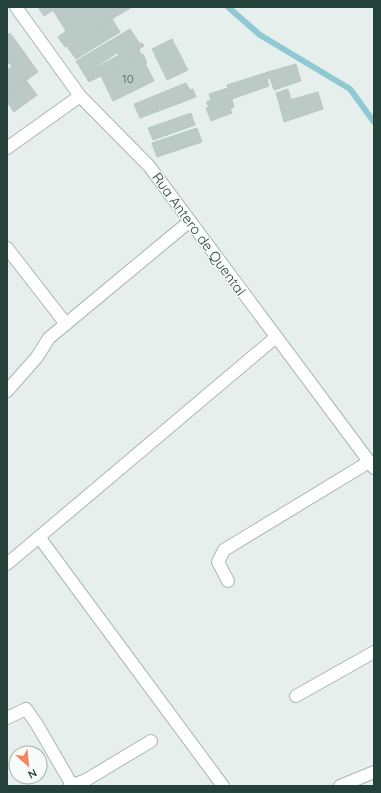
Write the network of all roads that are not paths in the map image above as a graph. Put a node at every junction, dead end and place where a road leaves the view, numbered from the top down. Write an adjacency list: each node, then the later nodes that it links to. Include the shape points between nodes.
1 (16, 7): 2 (street, Rua Antero de Quental)
2 (80, 96): 3 (street); 4 (street, Rua Antero de Quental, via 149,166)
3 (7, 148)
4 (190, 221): 6 (street); 7 (street, Rua Antero de Quental)
5 (7, 248): 6 (street)
6 (66, 324): 8 (street, via 49,338 37,357)
7 (276, 337): 9 (street, Rua Antero de Quental); 10 (street)
8 (7, 391)
9 (372, 465): 12 (street, via 224,550 218,562)
10 (39, 537): 11 (street); 19 (street)
11 (7, 564)
12 (228, 581)
13 (374, 652): 14 (street)
14 (296, 696)
15 (7, 718): 18 (street, via 26,709)
16 (151, 741): 18 (street, via 86,780)
17 (374, 772): 20 (street)
18 (71, 786)
19 (223, 786)
20 (340, 786)

